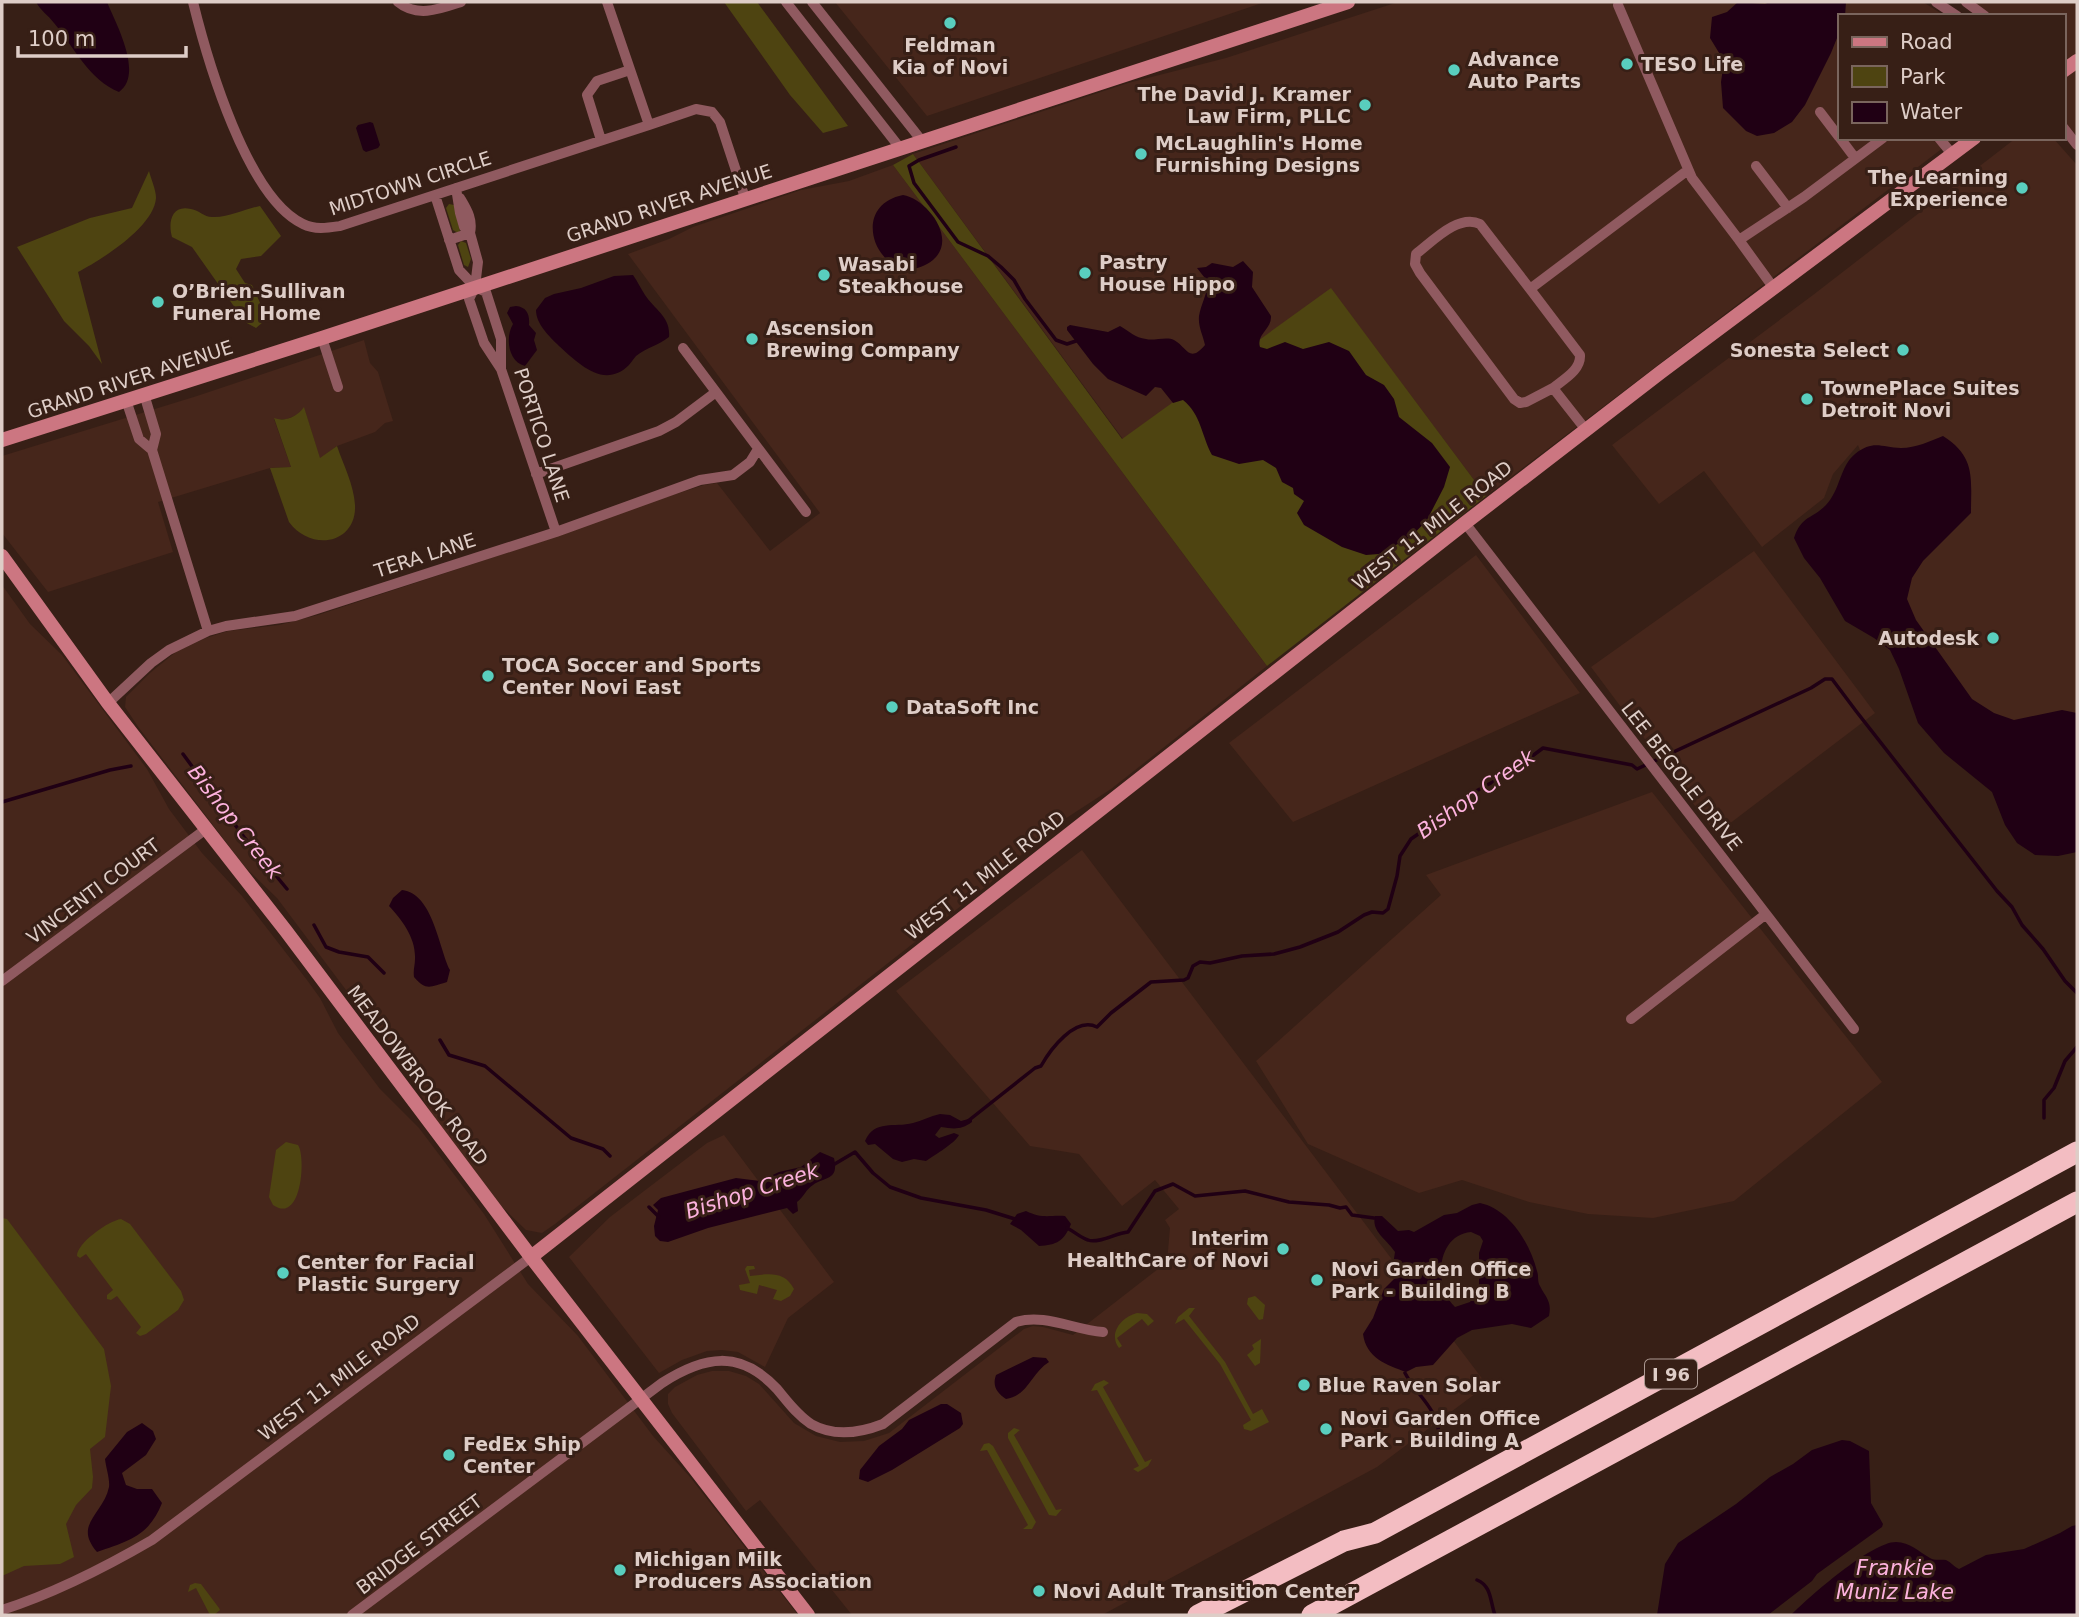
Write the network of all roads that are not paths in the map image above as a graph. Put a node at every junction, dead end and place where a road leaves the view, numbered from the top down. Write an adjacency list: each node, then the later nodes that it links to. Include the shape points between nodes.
1 (193, 2): 31 (street, MIDTOWN CIRCLE, via 239,143 261,181 293,219 305,225 340,226)
2 (398, 2): 3 (street, via 414,10 432,11)
3 (461, 2)
4 (607, 2): 13 (street)
5 (786, 2): 25 (street)
6 (812, 2): 23 (street)
7 (1348, 2): 23 (street, GRAND RIVER AVENUE)
8 (1937, 2): 11 (street)
9 (1966, 2): 12 (street)
10 (1618, 5): 29 (street)
11 (1954, 14)
12 (1983, 14)
13 (630, 71): 15 (street); 18 (street, via 597,81 587,95)
14 (1820, 112): 17 (street)
15 (649, 125): 18 (street, MIDTOWN CIRCLE); 32 (street, MIDTOWN CIRCLE, via 696,109 712,112 720,122)
16 (2065, 130): 24 (street)
17 (1838, 135)
18 (601, 140): 30 (street, MIDTOWN CIRCLE)
19 (1842, 140): 27 (street)
20 (1879, 140): 27 (street)
21 (1941, 140): 26 (street)
22 (1971, 140): 26 (street, WEST 11 MILE ROAD)
23 (922, 141): 25 (street, GRAND RIVER AVENUE)
24 (2077, 145)
25 (900, 148): 32 (street, GRAND RIVER AVENUE)
26 (1952, 154): 37 (street, WEST 11 MILE ROAD)
27 (1855, 158): 33 (street)
28 (1756, 166): 33 (street)
29 (1688, 170): 36 (street); 38 (street)
30 (458, 192): 31 (street, MIDTOWN CIRCLE); 34 (street, via 460,214)
31 (435, 195): 35 (street, PORTICO LANE)
32 (745, 198): 39 (street, GRAND RIVER AVENUE)
33 (1788, 208): 36 (street)
34 (470, 233): 35 (street); 39 (street, via 478,262)
35 (449, 240): 39 (street, PORTICO LANE)
36 (1740, 240): 37 (street)
37 (1773, 287): 48 (street, WEST 11 MILE ROAD)
38 (1530, 289): 44 (street, via 1580,355 1576,369); 44 (street, via 1480,224 1471,220 1416,254 1420,273 1514,399 1526,402)
39 (472, 293): 40 (street, GRAND RIVER AVENUE); 42 (street, via 484,343); 42 (street, PORTICO LANE, via 486,292 501,339)
40 (322, 338): 43 (street); 46 (street, GRAND RIVER AVENUE)
41 (683, 348): 45 (street)
42 (501, 369): 52 (street, PORTICO LANE)
43 (338, 387)
44 (1553, 388): 48 (street)
45 (716, 392): 50 (street); 52 (street, via 659,431)
46 (144, 394): 47 (street, GRAND RIVER AVENUE); 51 (street, via 156,434)
47 (126, 400): 49 (street, GRAND RIVER AVENUE); 51 (street, via 139,439)
48 (1586, 430): 54 (street, WEST 11 MILE ROAD)
49 (2, 440)
50 (758, 449): 53 (street); 55 (street, TERA LANE, via 733,475 700,480)
51 (152, 450): 57 (street)
52 (536, 474): 55 (street, PORTICO LANE)
53 (806, 512)
54 (1465, 523): 60 (street, LEE BEGOLE DRIVE); 66 (street, WEST 11 MILE ROAD)
55 (556, 532): 57 (street, TERA LANE, via 295,616)
56 (2, 556): 58 (street, MEADOWBROOK ROAD)
57 (208, 631): 58 (street, TERA LANE, via 169,650)
58 (108, 703): 59 (street, MEADOWBROOK ROAD)
59 (206, 829): 61 (street, VINCENTI COURT); 66 (street, MEADOWBROOK ROAD)
60 (1766, 914): 62 (street); 63 (street, LEE BEGOLE DRIVE)
61 (2, 981)
62 (1631, 1019)
63 (1854, 1029)
64 (2077, 1152): 69 (highway, I 96)
65 (2077, 1203): 75 (highway, I 96)
66 (531, 1257): 68 (street, MEADOWBROOK ROAD); 70 (street, WEST 11 MILE ROAD, via 160,1535 98,1572)
67 (1103, 1332): 68 (street, BRIDGE STREET, via 1039,1319 1016,1322 883,1424 857,1432 833,1432 813,1425 758,1372 735,1362 703,1362 686,1368)
68 (640, 1400): 71 (street, BRIDGE STREET); 72 (street, MEADOWBROOK ROAD)
69 (1376, 1533): 73 (highway, via 1344,1541); 74 (highway)
70 (2, 1610)
71 (352, 1615)
72 (808, 1615)
73 (1198, 1615)
74 (1224, 1615)
75 (1312, 1615)

